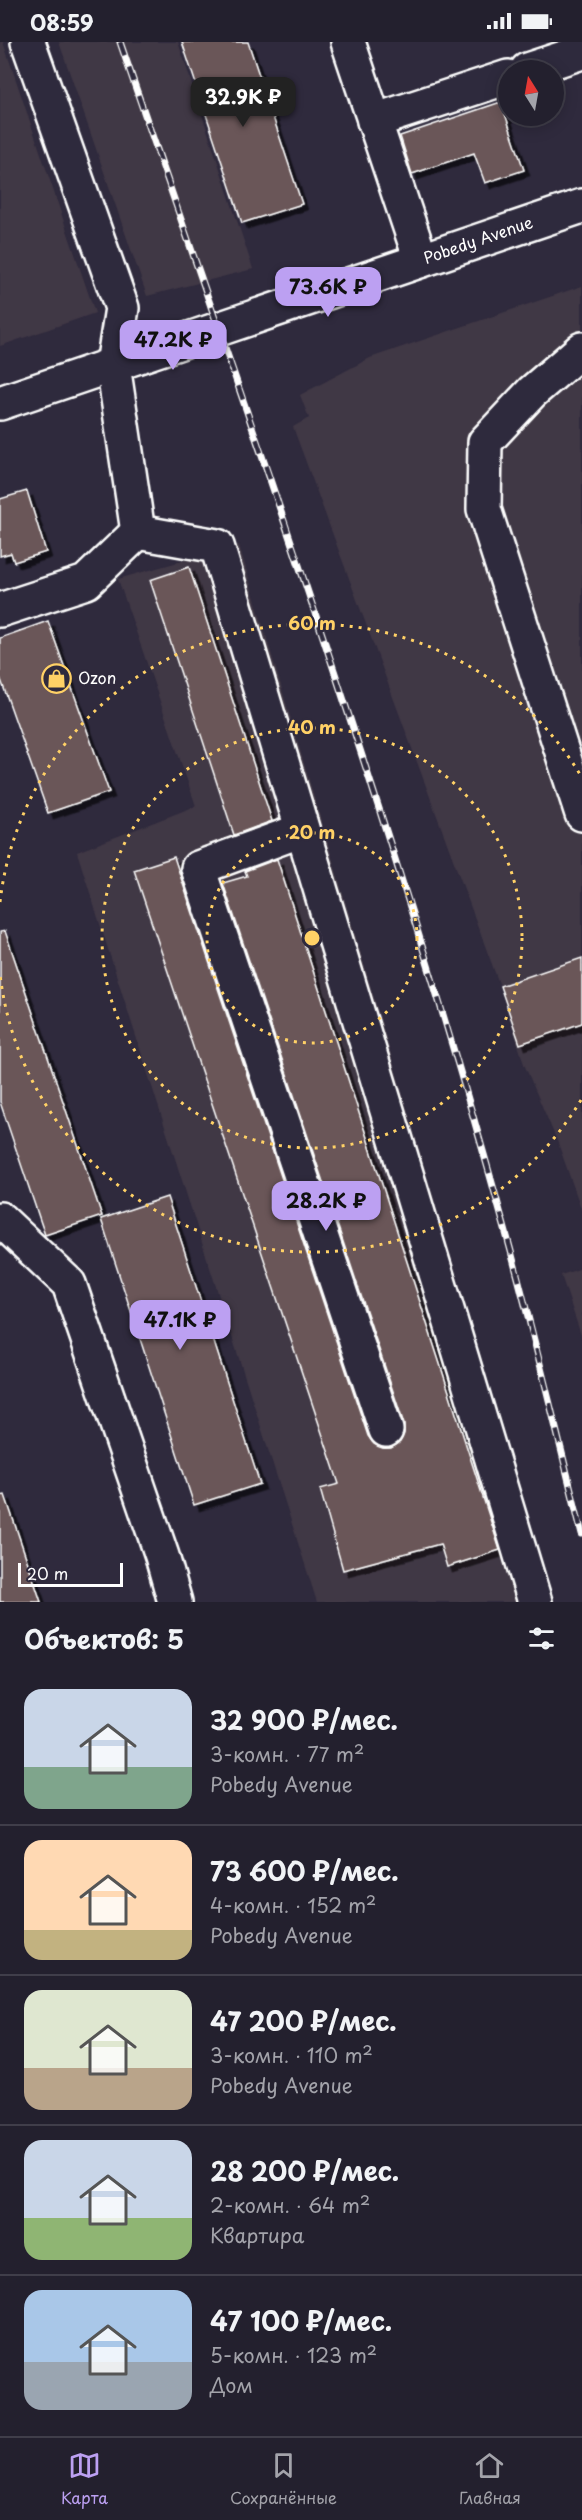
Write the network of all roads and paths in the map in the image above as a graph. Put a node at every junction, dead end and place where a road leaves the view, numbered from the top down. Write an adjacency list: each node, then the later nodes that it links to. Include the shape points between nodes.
1 (28, 42): 10 (main road, via 122,308)
2 (348, 42): 6 (main road)
3 (582, 52): 4 (main road)
4 (558, 60)
5 (498, 80): 6 (main road)
6 (374, 121): 8 (main road)
7 (582, 206): 8 (main road, Pobedy Avenue)
8 (421, 260): 10 (main road, Pobedy Avenue)
9 (582, 349): 14 (main road, via 532,392 485,442 484,509)
10 (113, 365): 11 (main road, Pobedy Avenue); 12 (main road)
11 (0, 403)
12 (138, 532): 13 (main road, via 86,582); 15 (main road, via 217,546)
13 (0, 610)
14 (582, 814)
15 (302, 830): 17 (main road, via 198,868); 19 (main road)
16 (0, 1219): 18 (main road, via 69,1284)
17 (386, 1430)
18 (175, 1602)
19 (535, 1602)

